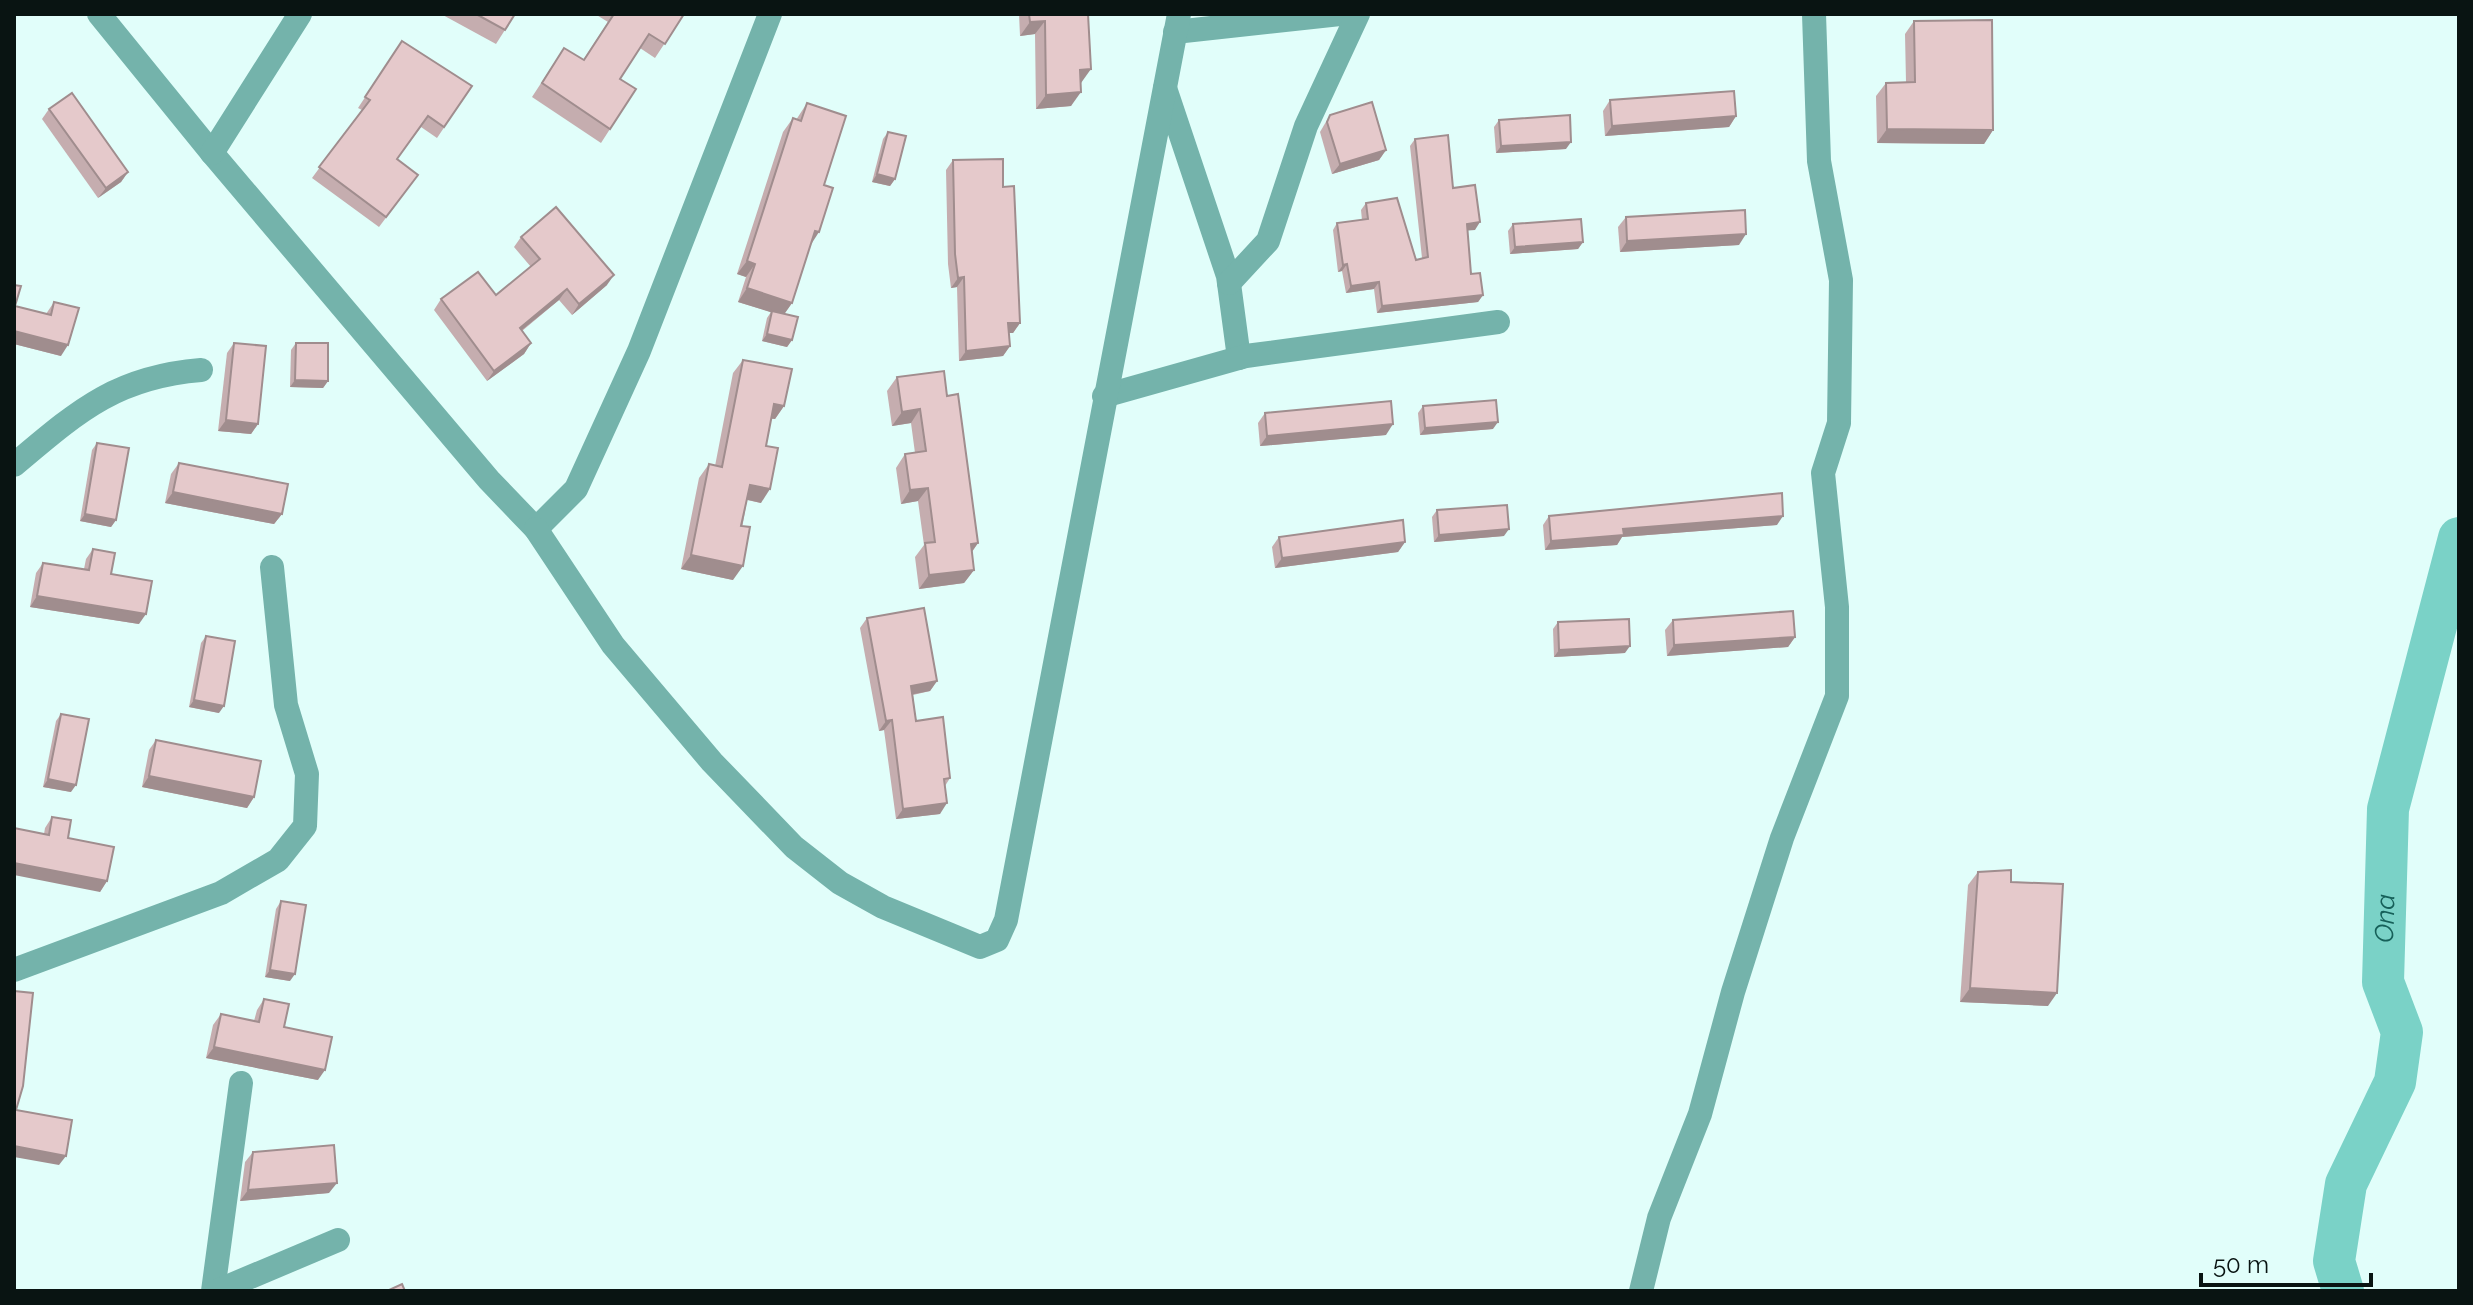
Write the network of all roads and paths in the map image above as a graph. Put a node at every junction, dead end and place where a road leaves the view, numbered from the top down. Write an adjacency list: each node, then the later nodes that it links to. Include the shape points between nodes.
1 (99, 14): 9 (street)
2 (300, 14): 9 (street)
3 (770, 14): 16 (street, via 639,351 576,489)
4 (1340, 14): 7 (street)
5 (1358, 14): 10 (street, via 1306,126 1268,241)
6 (1814, 14): 22 (street, via 1819,161 1841,280 1839,423 1823,473 1837,607 1837,696 1782,838 1700,1114 1659,1218)
7 (1177, 23): 8 (street)
8 (1164, 85): 10 (street); 14 (street)
9 (212, 153): 16 (street)
10 (1229, 283): 12 (street)
11 (1498, 322): 12 (street)
12 (1239, 358): 14 (street)
13 (201, 370): 15 (street, via 122,386 75,414)
14 (1104, 396): 16 (street, via 1006,920 997,940 980,947 883,907 840,883 794,847 712,762 613,645)
15 (14, 465)
16 (536, 529)
17 (272, 567): 18 (street, via 286,705 307,774 305,826 278,860 221,893)
18 (14, 970)
19 (241, 1083): 21 (street)
20 (338, 1240): 21 (street)
21 (215, 1291)
22 (1641, 1291)

